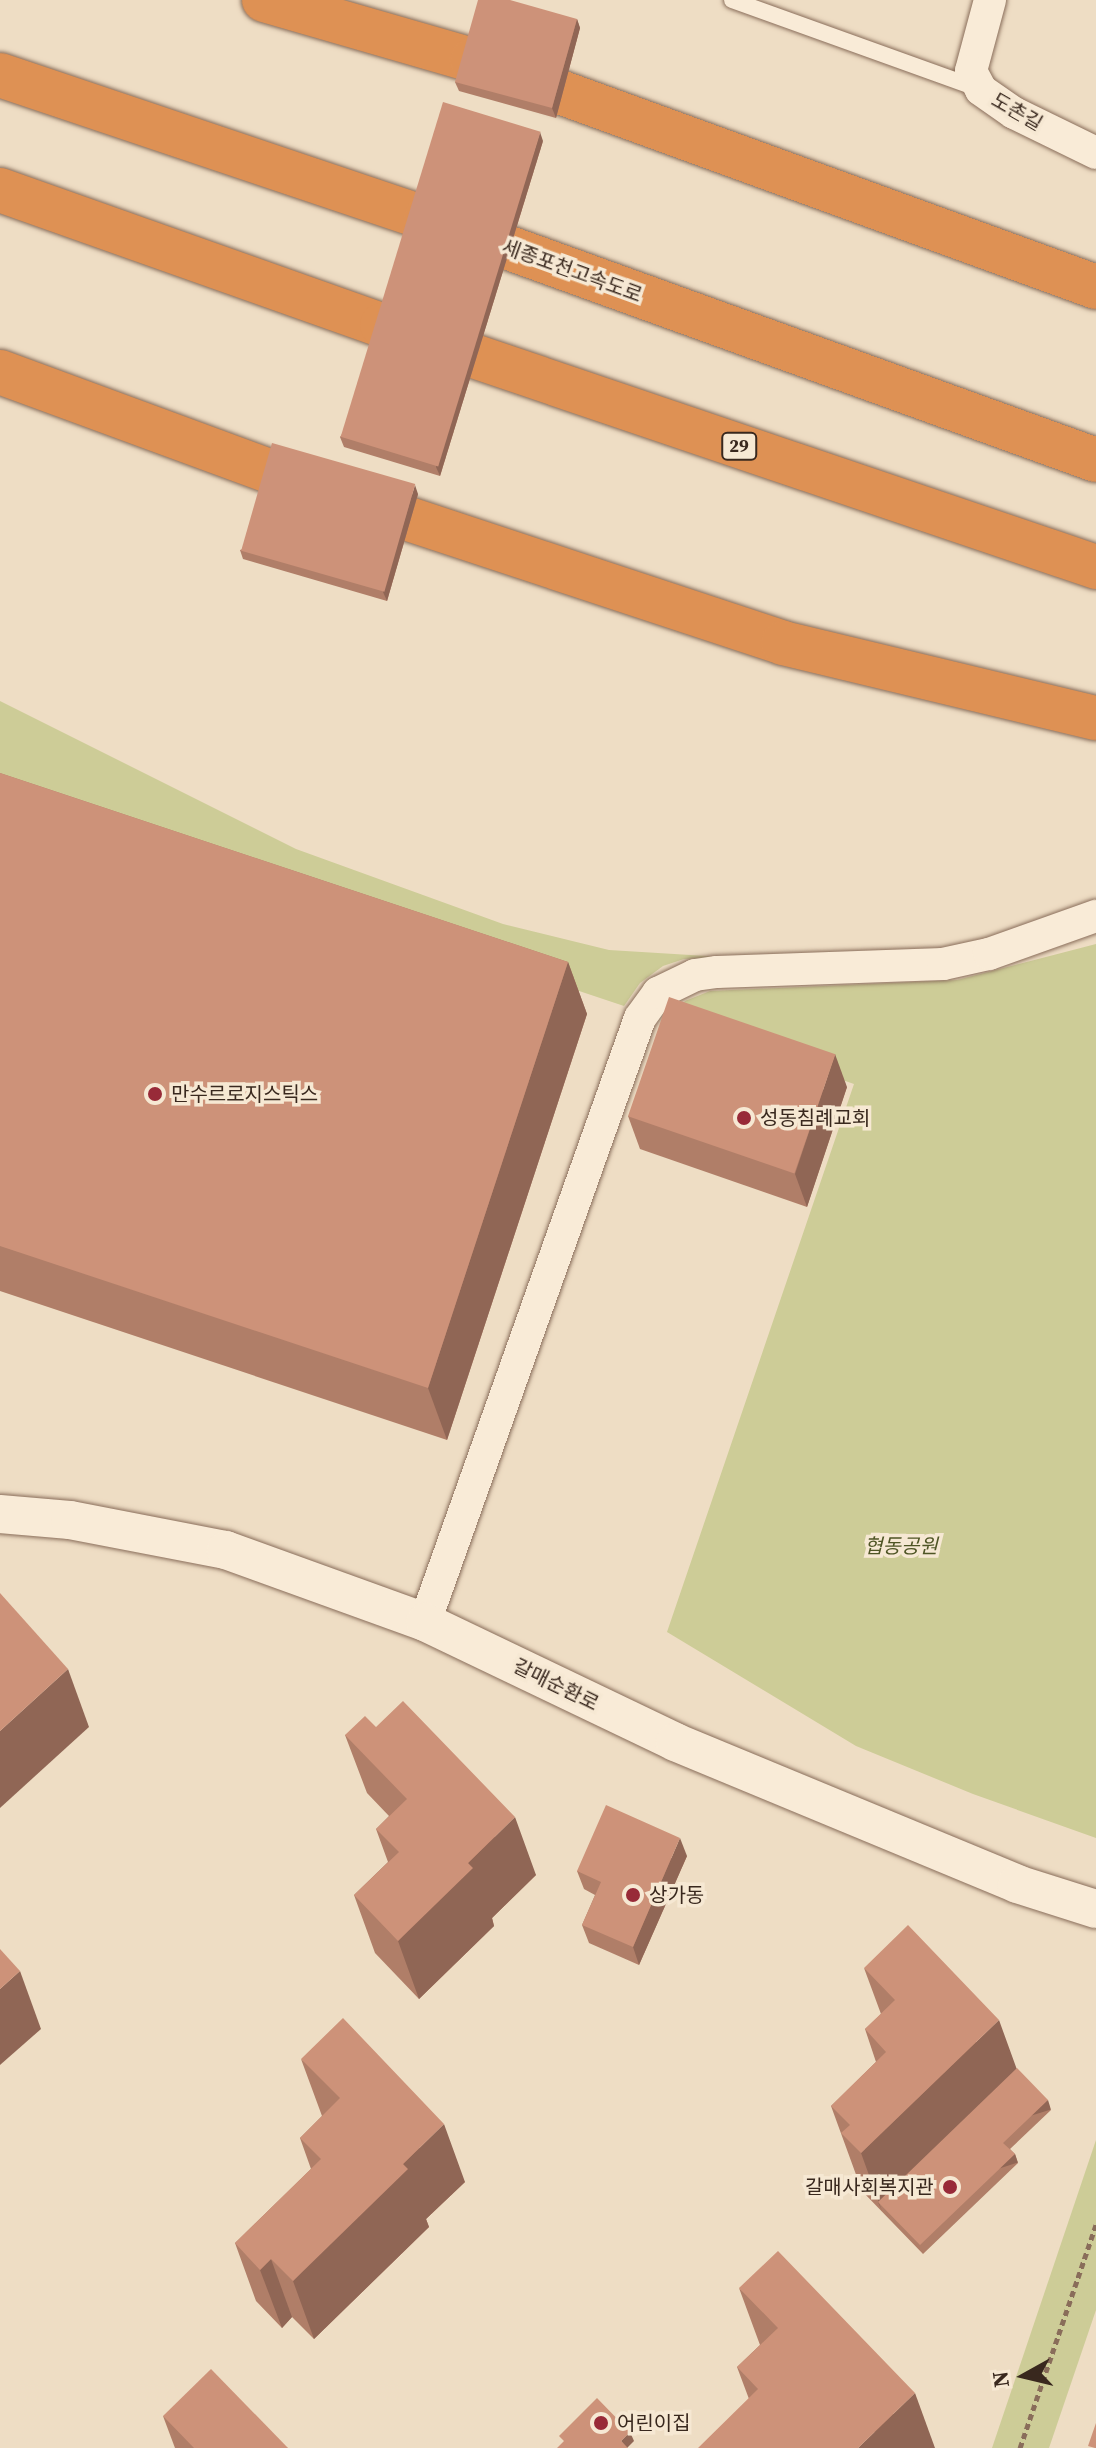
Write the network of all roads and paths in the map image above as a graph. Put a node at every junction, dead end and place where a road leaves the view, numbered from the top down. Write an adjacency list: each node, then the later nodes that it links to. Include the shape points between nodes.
1 (264, 0): 8 (highway, via 472,60)
2 (732, 0): 5 (lane)
3 (990, 0): 5 (street, 도촌길, via 971,71)
4 (0, 75): 10 (highway, 세종포천고속도로, via 426,218)
5 (981, 90): 6 (street, 도촌길, via 1014,113)
6 (1096, 153)
7 (0, 190): 11 (highway, 29)
8 (1096, 287)
9 (0, 372): 12 (highway, via 321,490 783,643)
10 (1096, 460)
11 (1096, 567)
12 (1096, 718)
13 (1096, 916): 15 (street, via 989,954 943,964 717,972 695,975 658,993 640,1018)
14 (0, 1514): 15 (street, 갈매순환로, via 70,1520 226,1550)
15 (425, 1622): 16 (street, 갈매순환로, via 675,1742 1017,1884)
16 (1096, 1909)
17 (1096, 2225): 18 (path)
18 (1020, 2448)

